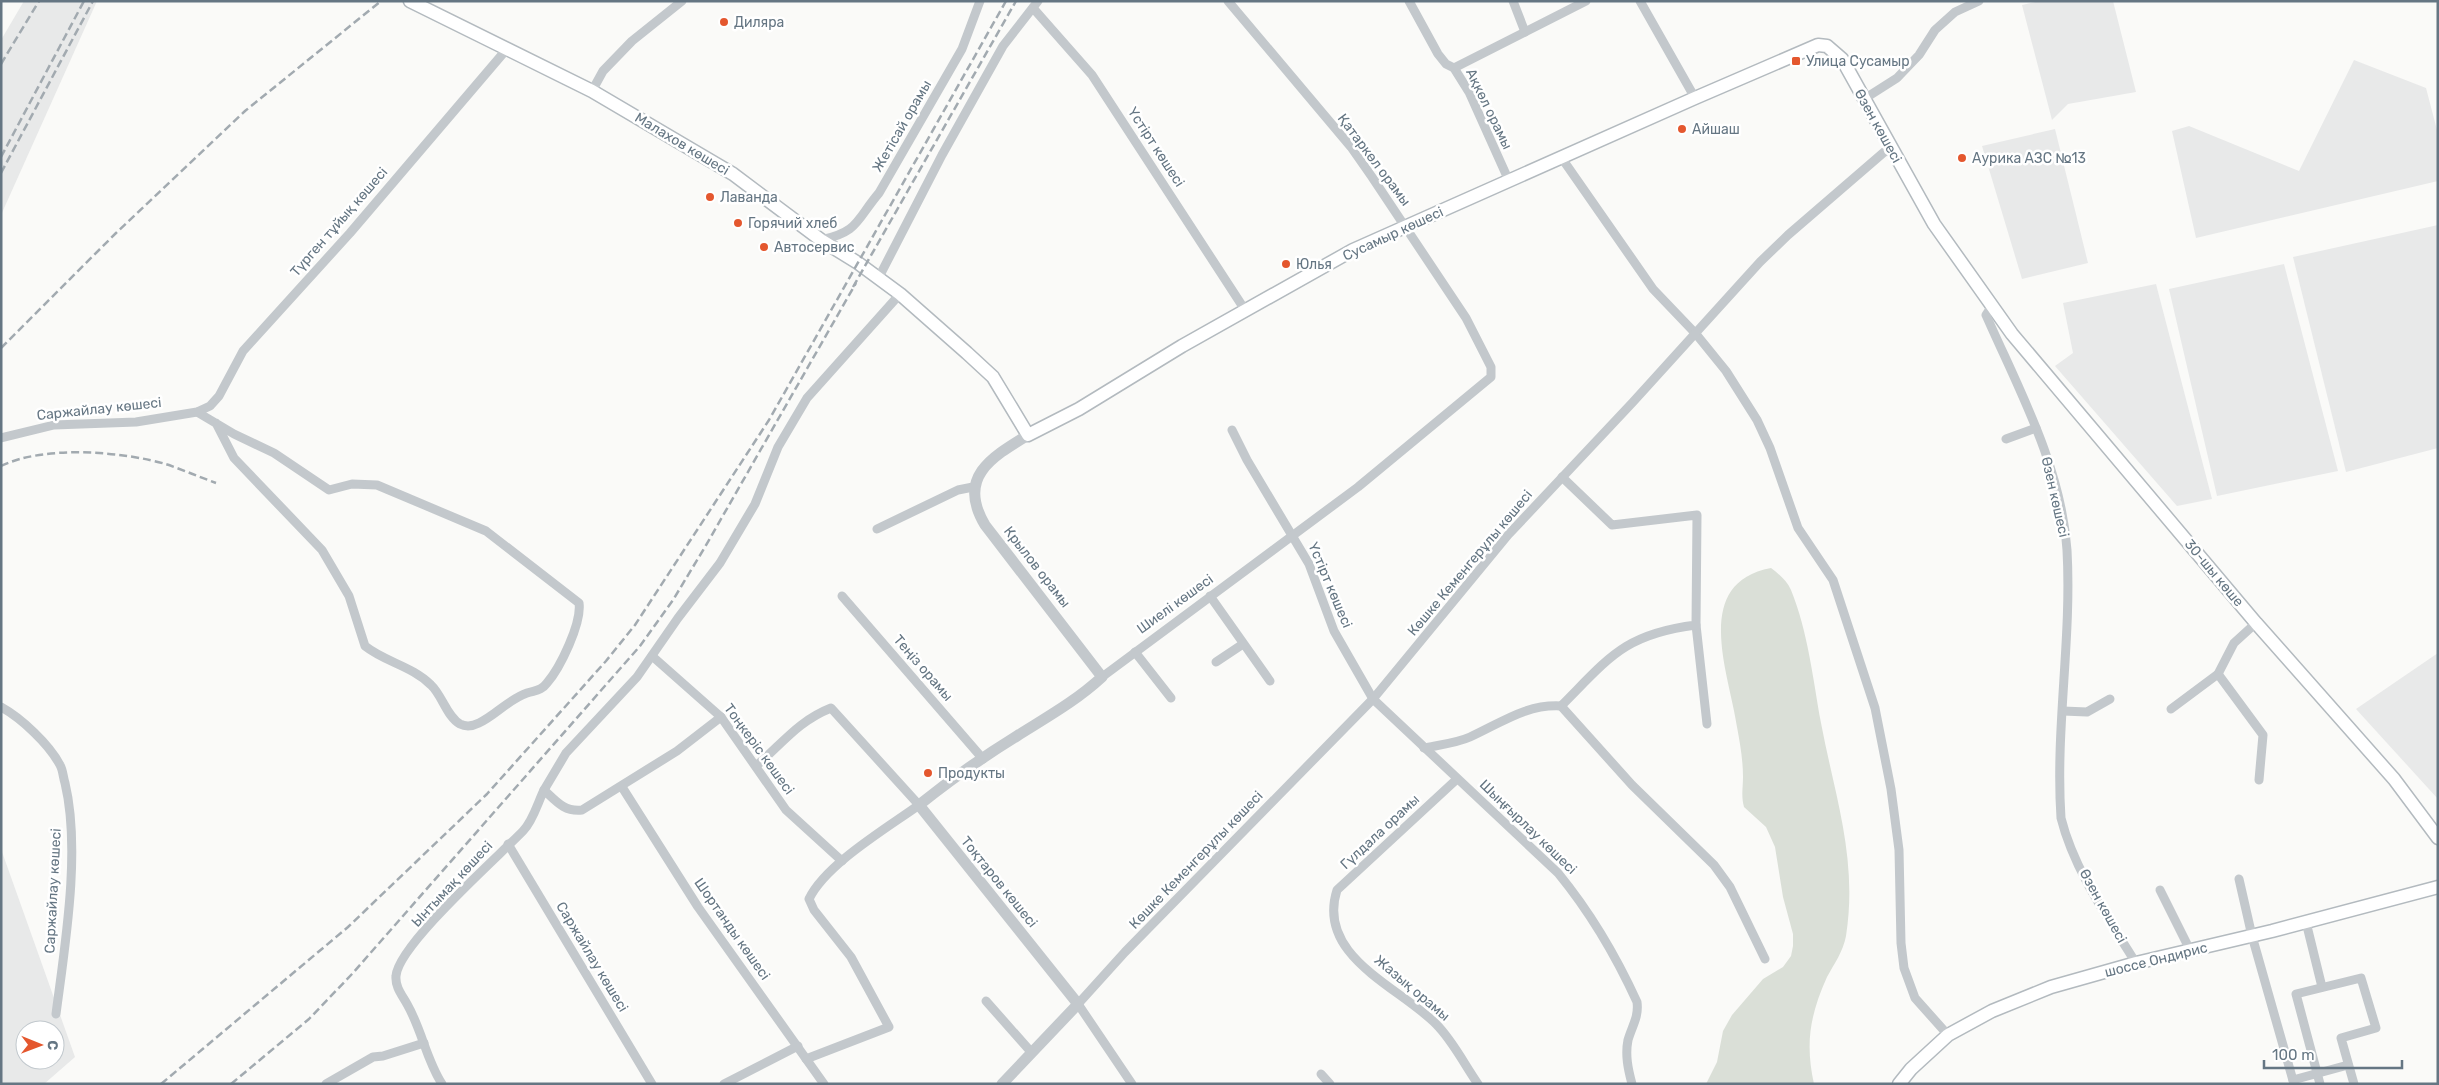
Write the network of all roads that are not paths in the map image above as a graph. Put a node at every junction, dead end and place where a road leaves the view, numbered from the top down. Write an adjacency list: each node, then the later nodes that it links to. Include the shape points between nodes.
1 (410, 1): 13 (main road, Малахов көшесі)
2 (682, 1): 15 (street, via 615,58 603,70)
3 (980, 1): 22 (street, Жетісай орамы, via 962,49 879,194 852,228 842,235)
4 (1228, 1): 21 (street, Қатаркөл орамы, via 1351,147)
5 (1409, 1): 14 (street, Ақкөл орамы, via 1438,54)
6 (1513, 1): 11 (street)
7 (1586, 1): 11 (street)
8 (1640, 1): 16 (street)
9 (1978, 1): 17 (street, via 1955,12 1935,30 1919,55 1897,78)
10 (1035, 4): 23 (street, via 1003,46); 26 (street, Үстірт көшесі, via 1092,76)
11 (1525, 32): 14 (street)
12 (1827, 46): 16 (main road, Сусамыр көшесі, via 1818,45); 17 (main road, Өзен көшесі, via 1842,59)
13 (506, 50): 15 (main road, Малахов көшесі); 29 (street, Түрген тұйық көшесі, via 243,351 219,396 210,406)
14 (1454, 68): 20 (street, Ақкөл орамы, via 1469,92)
15 (592, 91): 22 (main road, Малахов көшесі, via 733,174)
16 (1694, 98): 19 (main road, Сусамыр көшесі)
17 (1864, 100): 18 (main road, Өзен көшесі)
18 (1890, 147): 25 (main road, Өзен көшесі, via 1934,224); 27 (street, Көшке Кеменгерұлы көшесі, via 1781,242)
19 (1561, 157): 20 (main road, Сусамыр көшесі); 27 (street, via 1653,288)
20 (1509, 182): 21 (main road, Сусамыр көшесі)
21 (1406, 226): 26 (main road, Сусамыр көшесі, via 1353,250); 28 (street, Қатаркөл орамы)
22 (821, 240): 23 (main road, Малахов көшесі)
23 (878, 279): 24 (main road, Малахов көшесі)
24 (900, 294): 33 (main road, Малахов көшесі, via 993,376); 46 (street, Ынтымақ көшесі, via 808,398 778,447 755,504 734,542)
25 (1992, 306): 31 (street, Өзен көшесі, via 1986,315); 42 (main road, 30-шы көше, via 2012,334)
26 (1245, 310): 33 (main road, Сусамыр көшесі, via 1079,409)
27 (1696, 334): 36 (street, Көшке Кеменгерұлы көшесі); 84 (street, via 1726,370 1757,420 1779,469 1798,528 1833,580 1878,722 1899,850 1901,943 1906,975 1915,998)
28 (1482, 347): 39 (street, Шиелі көшесі, via 1491,377)
29 (197, 412): 30 (street); 34 (street, Саржайлау көшесі, via 136,422 54,425)
30 (216, 423): 30 (street, via 234,458 322,550 349,596 365,646 432,686 460,724 478,724 515,699 539,691 547,684 570,640 580,611 579,603 486,531 377,485 352,484 329,490 274,453)
31 (2036, 428): 35 (street); 57 (street, Өзен көшесі, via 2055,481 2066,550)
32 (1232, 430): 39 (street, Үстірт көшесі)
33 (1028, 435): 37 (street, Сусамыр көшесі, via 1001,451 983,469)
34 (1, 438)
35 (2006, 438)
36 (1562, 477): 43 (street, via 1612,525 1697,514); 52 (street, Көшке Кеменгерұлы көшесі, via 1508,535)
37 (973, 487): 38 (street, via 958,490); 49 (street, Крылов орамы, via 977,510 985,525)
38 (877, 529)
39 (1294, 536): 41 (street, Шиелі көшесі); 52 (street, Үстірт көшесі, via 1309,564 1334,631)
40 (842, 596): 61 (street, Теңіз орамы)
41 (1210, 596): 44 (street); 45 (street, Шиелі көшесі)
42 (2256, 623): 48 (street, via 2234,643); 68 (main road, 30-шы көше, via 2394,778)
43 (1696, 625): 54 (street, via 1651,633 1624,646); 59 (street)
44 (1243, 644): 47 (street); 50 (street)
45 (1135, 652): 49 (street, Шиелі көшесі); 51 (street)
46 (652, 656): 58 (street, Тоңкерiс көшесі); 66 (street, Ынтымақ көшесі, via 637,677 566,753)
47 (1216, 662)
48 (2218, 674): 56 (street); 64 (street, via 2263,736)
49 (1102, 676): 61 (street, Шиелі көшесі, via 1082,696)
50 (1270, 682)
51 (1171, 698)
52 (1373, 699): 60 (street, Шыңғырлау көшесі); 82 (street, Көшке Кеменгерұлы көшесі)
53 (2110, 699): 57 (street, via 2087,712)
54 (1561, 706): 60 (street, via 1541,706 1469,738); 78 (street, via 1632,785 1714,865 1730,887)
55 (1, 707): 83 (street, Саржайлау көшесі, via 17,715 51,752 61,766 67,793 71,820 70,888)
56 (2171, 709)
57 (2062, 711): 79 (street, Өзен көшесі, via 2060,802 2066,837 2098,901)
58 (721, 717): 62 (street, Тоңкерiс көшесі); 65 (street, via 677,751)
59 (1707, 724)
60 (1424, 748): 63 (street, Шыңғырлау көшесі)
61 (983, 759): 67 (street, Шиелі көшесі)
62 (756, 766): 67 (street, Тоқтаров көшесі, via 794,728 831,708); 70 (street, Тоңкерiс көшесі, via 786,810)
63 (1458, 779): 74 (street, Гүлдала орамы, via 1337,890); 102 (street, Шыңғырлау көшесі, via 1558,873 1574,892 1624,974 1637,1002 1638,1012 1628,1042 1626,1063)
64 (2259, 780)
65 (622, 786): 66 (street, via 582,810 573,811 563,808); 86 (street, Шортанды көшесі, via 698,907)
66 (544, 790): 69 (street, Ынтымақ көшесі, via 525,829)
67 (919, 805): 70 (street, Шиелі көшесі); 82 (street, Тоқтаров көшесі)
68 (2438, 838)
69 (508, 844): 85 (street, Ынтымақ көшесі, via 471,879 400,964 396,976 398,988 419,1026); 95 (street, Саржайлау көшесі)
70 (842, 861): 88 (street, Шиелі көшесі, via 809,899 851,957 889,1027)
71 (2239, 880): 76 (street)
72 (2438, 887): 75 (main road, шоссе Ондирис)
73 (2160, 890): 77 (street)
74 (1333, 912): 101 (street, Жазық орамы, via 1335,929 1350,953 1435,1023)
75 (2306, 922): 76 (main road, шоссе Ондирис); 80 (street)
76 (2252, 936): 77 (main road, шоссе Ондирис); 92 (street)
77 (2190, 950): 79 (main road, шоссе Ондирис)
78 (1765, 959)
79 (2136, 964): 84 (main road, шоссе Ондирис, via 2051,988 1992,1011)
80 (2322, 987): 89 (street, via 2361,978 2376,1028 2341,1038); 91 (street, via 2296,994)
81 (986, 1002): 87 (street)
82 (1078, 1004): 87 (street); 99 (street, Тоқтаров көшесі)
83 (56, 1014)
84 (1948, 1035): 103 (main road, шоссе Ондирис, via 1910,1069)
85 (424, 1043): 93 (street, via 373,1057); 94 (street, Ынтымақ көшесі, via 428,1059)
86 (798, 1046): 88 (street, Шортанды көшесі); 96 (street)
87 (1032, 1053): 98 (street)
88 (806, 1059): 97 (street, Шортанды көшесі)
89 (2348, 1065): 91 (street); 105 (street)
90 (1321, 1074): 100 (street)
91 (2317, 1074): 92 (street); 104 (street)
92 (2293, 1082)
93 (326, 1084)
94 (442, 1084)
95 (652, 1084)
96 (724, 1084)
97 (824, 1084)
98 (1002, 1084)
99 (1132, 1084)
100 (1330, 1084)
101 (1478, 1084)
102 (1632, 1084)
103 (1899, 1084)
104 (2320, 1084)
105 (2354, 1084)

